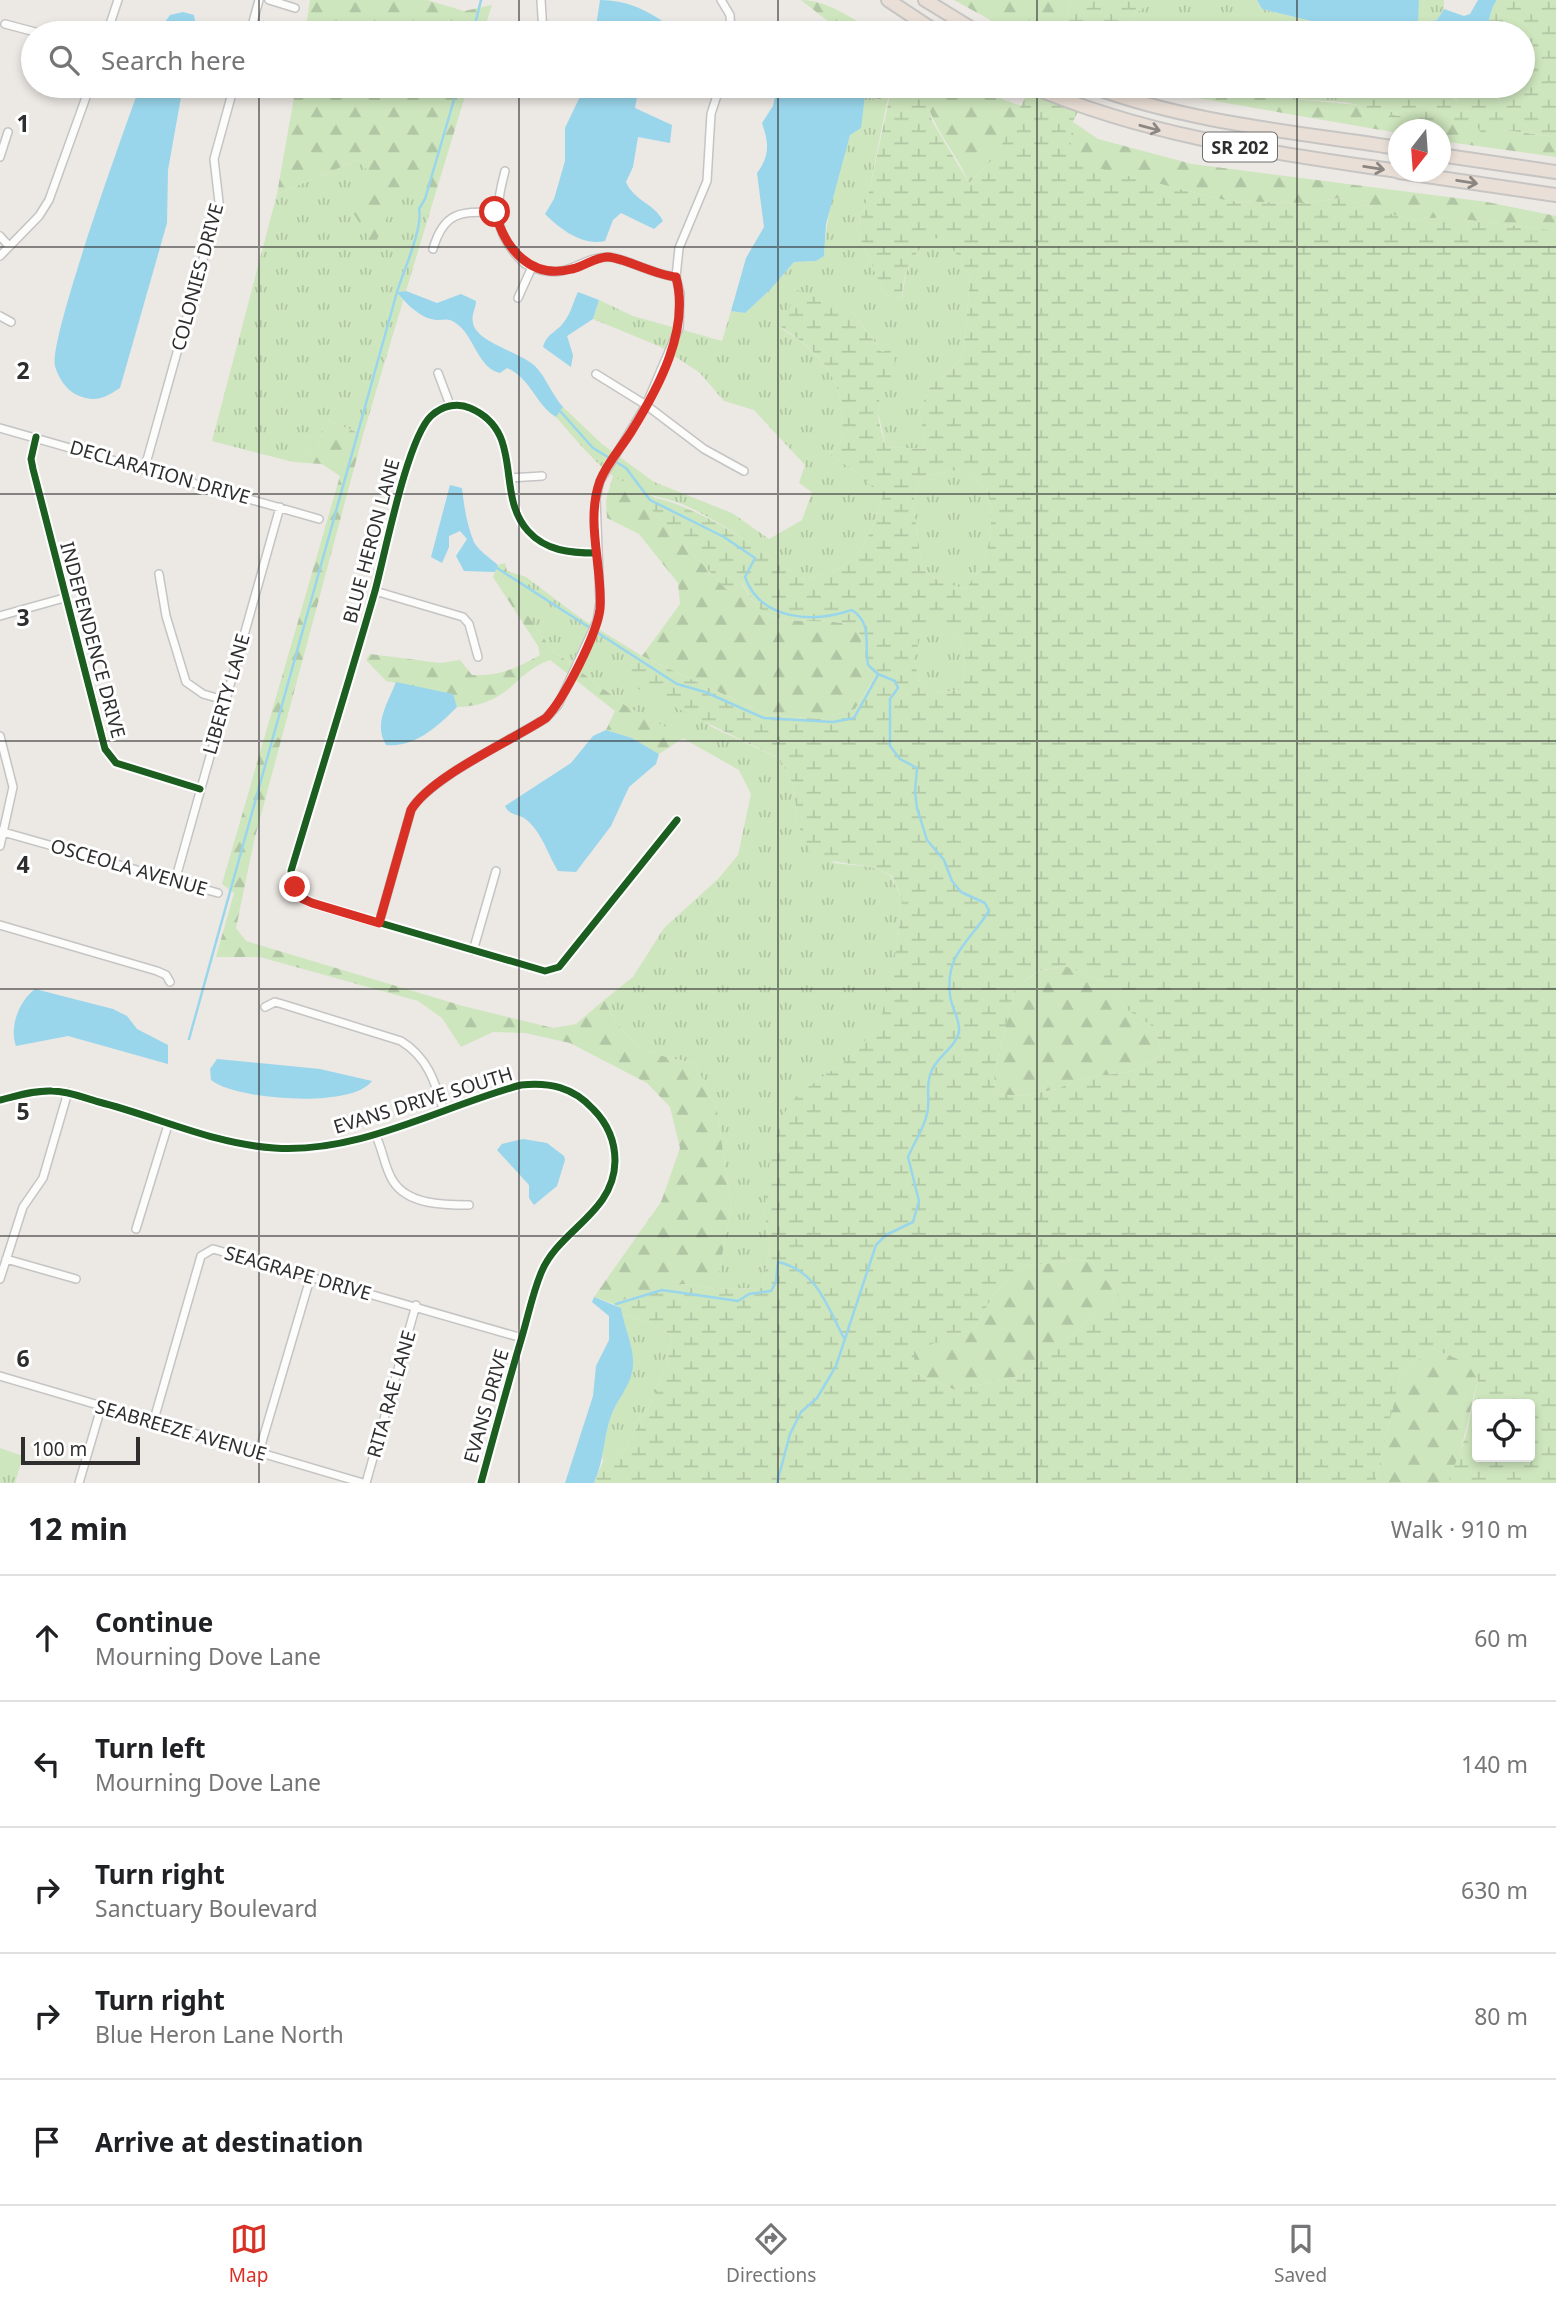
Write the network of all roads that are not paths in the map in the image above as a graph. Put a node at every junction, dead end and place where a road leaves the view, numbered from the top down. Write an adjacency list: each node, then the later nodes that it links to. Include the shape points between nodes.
1 (118, 0): 9 (street)
2 (259, 0): 10 (street)
3 (269, 0): 8 (street)
4 (541, 0): 11 (street)
5 (722, 0): 12 (street)
6 (888, 0): 13 (highway)
7 (925, 0): 14 (highway)
8 (295, 8)
9 (111, 21)
10 (253, 21)
11 (542, 21)
12 (731, 21)
13 (920, 21)
14 (959, 21)
15 (5, 24): 16 (street)
16 (21, 28)
17 (86, 98): 33 (street, via 49,200)
18 (231, 98): 47 (street, COLONIES DRIVE, via 214,159 219,202)
19 (716, 98): 37 (street, via 707,181 679,248)
20 (1059, 98): 26 (highway, SR 202, one-way to 26, via 1179,136)
21 (1132, 98): 23 (highway, SR 202, via 1202,118)
22 (8, 132): 24 (street)
23 (1388, 146)
24 (0, 157)
25 (1451, 157): 28 (highway)
26 (1388, 169)
27 (505, 171): 31 (street)
28 (1556, 172)
29 (1451, 179): 30 (highway, SR 202, one-way to 30)
30 (1556, 195)
31 (495, 212): 34 (street, via 453,216); 36 (street, via 500,231 516,256)
32 (0, 236): 33 (street)
33 (9, 246): 35 (street)
34 (433, 249)
35 (0, 256)
36 (532, 267): 37 (street, via 562,271 607,257); 38 (street)
37 (676, 277): 44 (street, via 679,328)
38 (519, 298)
39 (0, 316): 40 (street)
40 (11, 322)
41 (438, 373): 43 (street)
42 (596, 374): 44 (street)
43 (450, 405): 50 (street, via 463,405 491,421 505,447); 55 (street, BLUE HERON LANE, via 430,417 415,444)
44 (646, 405): 48 (street, via 704,449); 53 (street, via 607,467 596,498)
45 (0, 428): 46 (street, DECLARATION DRIVE)
46 (36, 438): 47 (street, DECLARATION DRIVE); 56 (street, INDEPENDENCE DRIVE, via 31,459)
47 (145, 467): 51 (street, DECLARATION DRIVE)
48 (744, 471)
49 (542, 476): 50 (street)
50 (509, 478): 53 (street, via 517,513 541,544)
51 (280, 507): 52 (street, DECLARATION DRIVE); 59 (street, LIBERTY LANE)
52 (319, 519)
53 (596, 553): 68 (street, via 597,621 558,705 546,718 440,781 417,800)
54 (159, 574): 59 (street, via 186,682)
55 (375, 591): 58 (street, via 463,617); 68 (street, BLUE HERON LANE, via 292,871 303,899)
56 (64, 598): 57 (street); 61 (street, INDEPENDENCE DRIVE, via 97,726 110,758)
57 (0, 616)
58 (478, 657)
59 (224, 700): 61 (street, LIBERTY LANE)
60 (0, 737): 63 (street, via 13,787)
61 (200, 789): 66 (street, LIBERTY LANE)
62 (677, 820): 70 (street, via 559,967 545,971)
63 (2, 831): 64 (street); 66 (street, OSCEOLA AVENUE)
64 (0, 846)
65 (496, 871): 70 (street)
66 (175, 881): 67 (street, OSCEOLA AVENUE)
67 (218, 893)
68 (379, 923): 70 (street)
69 (0, 925): 71 (street, via 157,971)
70 (472, 951)
71 (170, 982)
72 (265, 1007): 75 (street, via 275,1002 401,1041 430,1070)
73 (68, 1092): 74 (street, EVANS DRIVE SOUTH, via 37,1092); 76 (street, EVANS DRIVE SOUTH); 80 (street, via 43,1178 23,1206)
74 (0, 1100)
75 (443, 1109): 77 (street, EVANS DRIVE SOUTH); 85 (street, EVANS DRIVE SOUTH, via 540,1083 586,1101 605,1122 610,1136 615,1153 610,1189 545,1263)
76 (168, 1125): 77 (street, EVANS DRIVE SOUTH, via 244,1145 277,1148 331,1145); 79 (street)
77 (375, 1134): 78 (street, via 393,1181 404,1191 429,1202)
78 (469, 1205)
79 (136, 1229)
80 (6, 1259): 81 (street); 82 (street)
81 (0, 1279)
82 (76, 1279)
83 (310, 1279): 84 (street, SEAGRAPE DRIVE); 88 (street, SEAGRAPE DRIVE, via 207,1251 197,1270); 89 (street)
84 (416, 1305): 85 (street, SEAGRAPE DRIVE); 91 (street, RITA RAE LANE)
85 (522, 1338): 92 (street, EVANS DRIVE)
86 (0, 1376): 87 (street, SEABREEZE AVENUE)
87 (101, 1408): 88 (street, SEABREEZE AVENUE); 90 (street)
88 (153, 1423): 89 (street, SEABREEZE AVENUE)
89 (259, 1452): 91 (street, SEABREEZE AVENUE)
90 (79, 1483)
91 (365, 1483)
92 (481, 1483)

